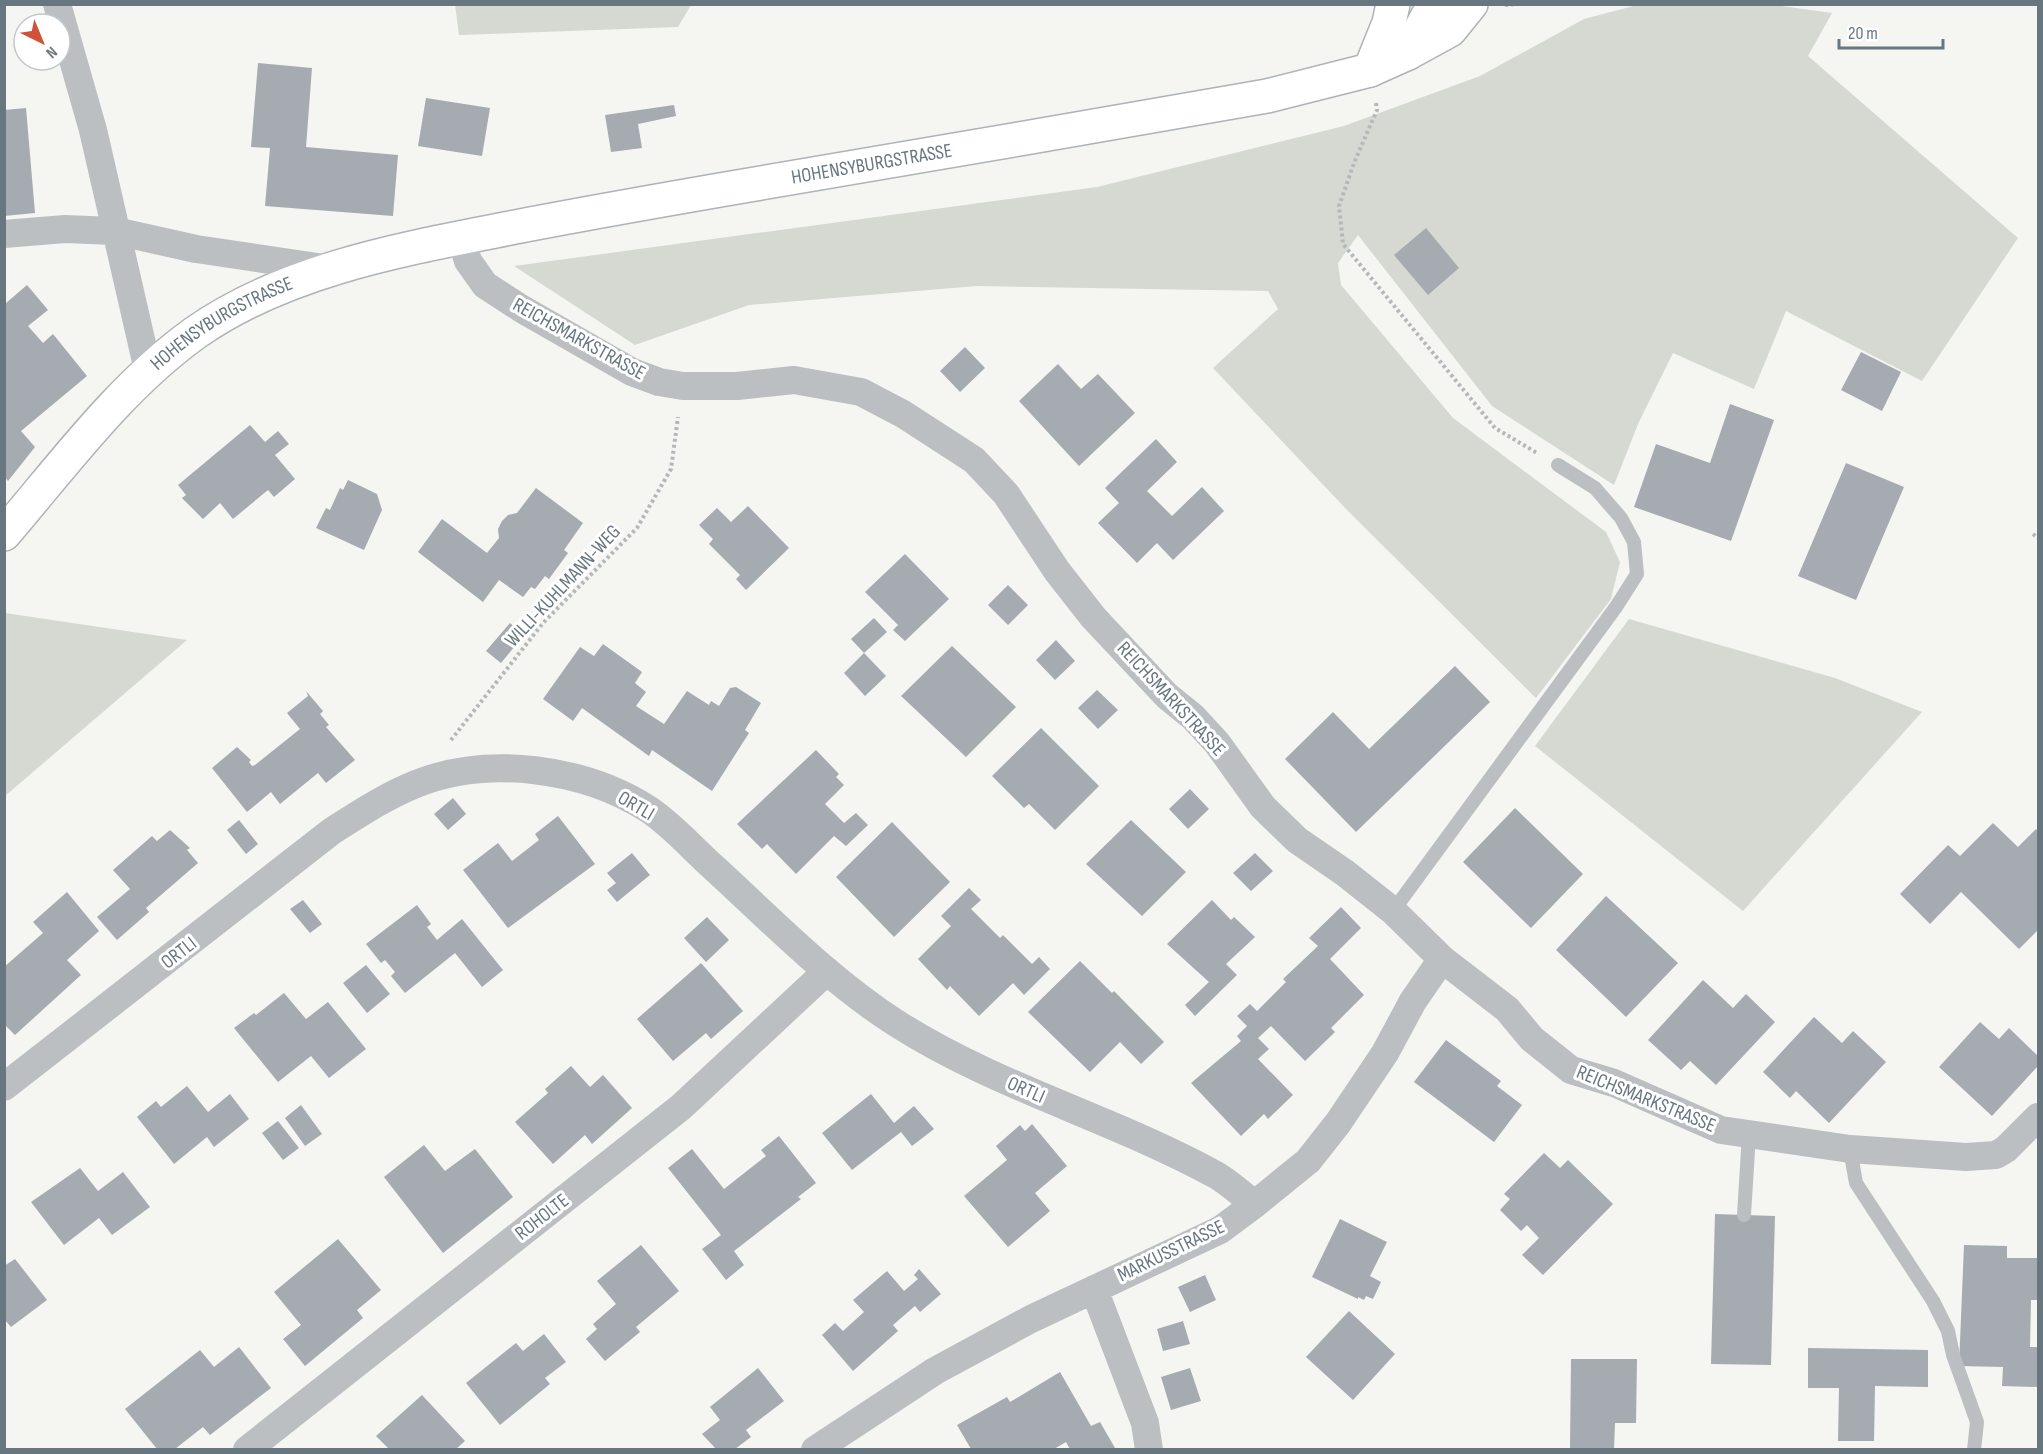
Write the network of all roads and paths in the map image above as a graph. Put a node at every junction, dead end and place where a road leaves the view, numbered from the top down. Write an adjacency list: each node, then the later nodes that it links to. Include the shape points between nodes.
1 (1393, 4): 8 (street)
2 (1434, 4): 7 (street)
3 (1472, 4): 7 (street, HOHENSYBURGSTRASSE, via 1449,30)
4 (1503, 4): 5 (path)
5 (1516, 4)
6 (60, 6): 9 (street, HOHENSYBURGSTRASSE)
7 (1408, 54): 8 (street, HOHENSYBURGSTRASSE)
8 (1370, 70): 11 (street, HOHENSYBURGSTRASSE, via 1267,96); 15 (path, via 1377,110 1339,206 1343,243 1495,428)
9 (115, 231): 10 (street, via 65,229); 12 (street, HOHENSYBURGSTRASSE, via 196,249); 13 (street, HOHENSYBURGSTRASSE)
10 (4, 234)
11 (461, 237): 12 (street, HOHENSYBURGSTRASSE); 14 (street, REICHSMARKSTRASSE, via 468,261 485,285 632,372)
12 (332, 269): 13 (street, HOHENSYBURGSTRASSE, via 240,308 197,332)
13 (148, 370): 16 (street)
14 (683, 386): 19 (path, WILLI-KUHLMANN-WEG, via 671,469 637,528 543,623); 20 (street, REICHSMARKSTRASSE, via 794,380 861,392 974,460 1006,494 1093,617 1217,743 1263,807 1297,840)
15 (1558, 465): 20 (lane, via 1595,488 1621,519 1634,542 1637,574 1617,607)
16 (4, 534)
17 (2032, 534): 18 (path)
18 (2038, 538)
19 (417, 783): 22 (street, ORTLI, via 470,771 513,768 560,772 602,787 649,810); 23 (street, ORTLI, via 332,831)
20 (1393, 911): 21 (street, REICHSMARKSTRASSE)
21 (1442, 959): 25 (street, REICHSMARKSTRASSE, via 1507,1010 1532,1039 1571,1070 1614,1083 1721,1130); 27 (street, MARKUSSTRASSE, via 1338,1123 1308,1161)
22 (827, 971): 27 (street, ORTLI, via 895,1023 970,1065 1217,1176); 30 (street, ROHOLTE, via 681,1107)
23 (4, 1087)
24 (2038, 1117): 26 (street, REICHSMARKSTRASSE, via 1996,1155 1966,1157)
25 (1749, 1134): 26 (street, REICHSMARKSTRASSE); 28 (lane)
26 (1850, 1149): 33 (lane, via 1856,1183 1934,1301 1948,1331 1977,1422)
27 (1255, 1204): 29 (street, MARKUSSTRASSE, via 1220,1230)
28 (1744, 1215)
29 (1094, 1289): 31 (street, MARKUSSTRASSE, via 935,1371); 32 (street, via 1145,1422)
30 (246, 1449)
31 (815, 1449)
32 (1149, 1449)
33 (1974, 1449)

